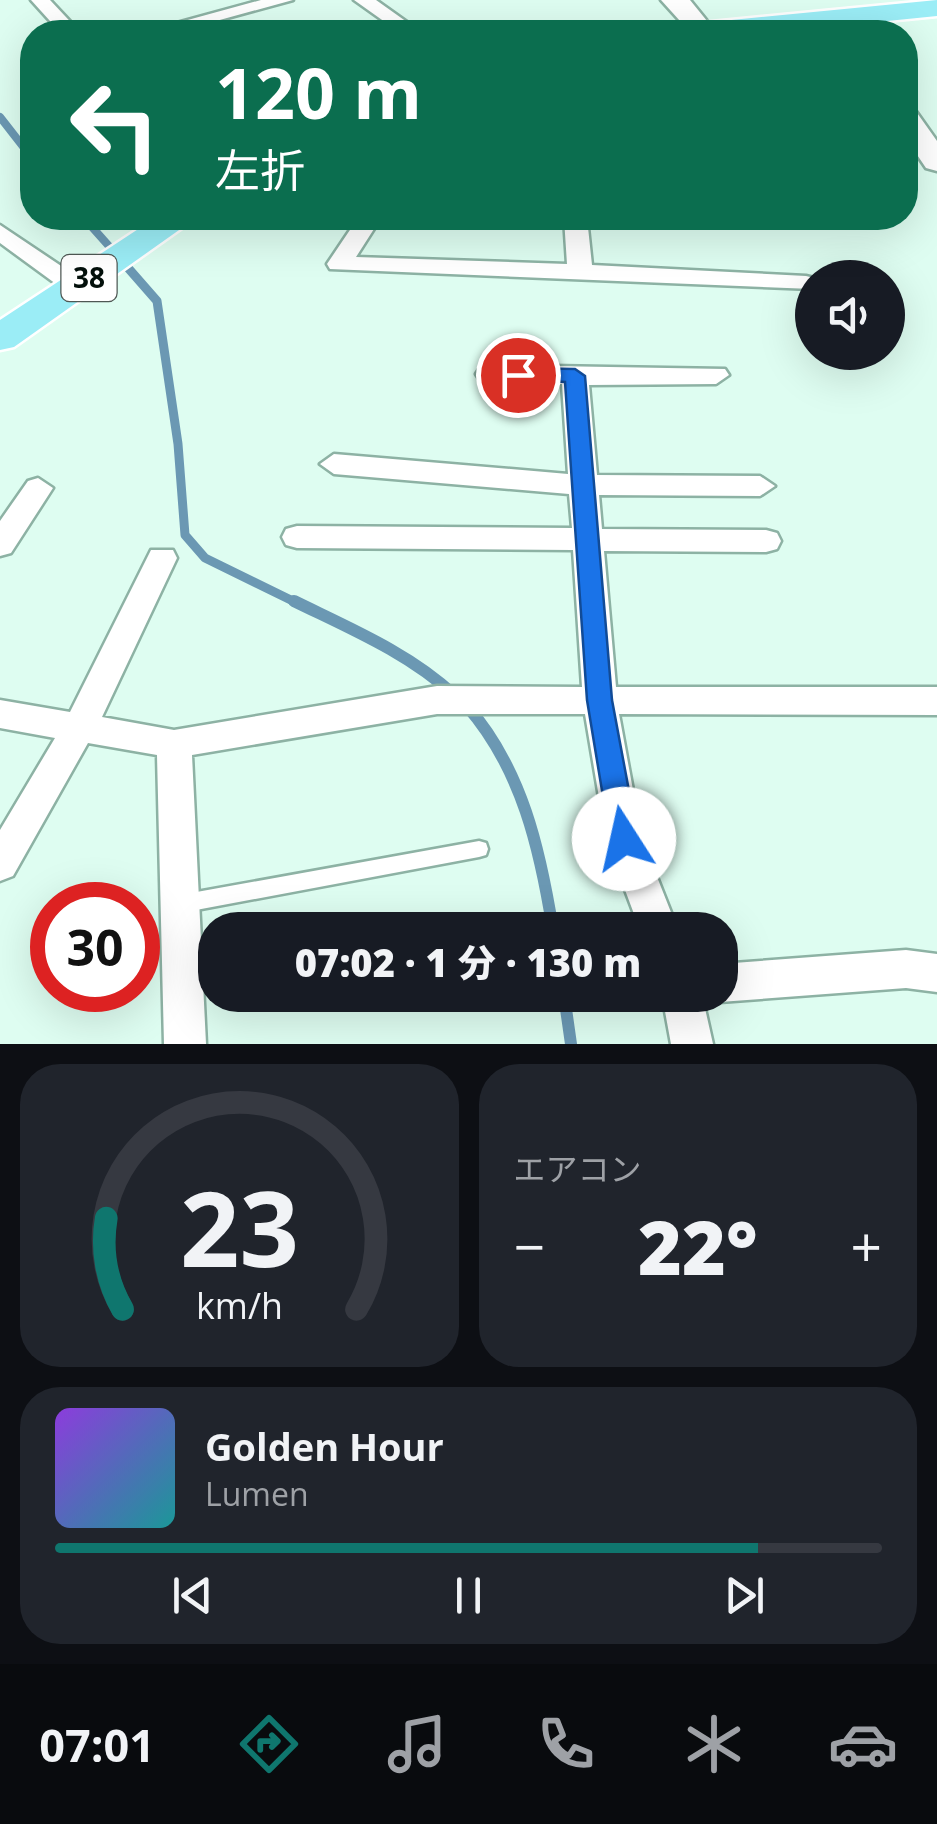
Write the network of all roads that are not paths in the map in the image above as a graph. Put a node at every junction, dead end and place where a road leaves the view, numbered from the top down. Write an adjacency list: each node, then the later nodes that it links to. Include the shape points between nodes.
1 (40, 0): 6 (street)
2 (284, 0): 7 (street)
3 (363, 0): 8 (street)
4 (674, 0): 9 (street)
5 (937, 7): 10 (main road)
6 (59, 20)
7 (203, 20)
8 (393, 20)
9 (696, 20)
10 (866, 20)
11 (918, 135): 12 (street)
12 (937, 162)
13 (160, 230): 19 (main road, 38)
14 (361, 230): 17 (street, via 339,264)
15 (577, 230): 17 (street)
16 (0, 232): 19 (street)
17 (580, 272): 18 (street)
18 (795, 282)
19 (76, 286): 20 (main road, 38)
20 (0, 338)
21 (490, 374): 23 (street)
22 (716, 375): 23 (street)
23 (575, 376): 25 (street)
24 (334, 464): 25 (street)
25 (583, 485): 26 (street); 29 (street)
26 (760, 486)
27 (38, 488): 31 (street)
28 (297, 537): 29 (street)
29 (588, 540): 30 (street); 33 (street)
30 (766, 541)
31 (0, 545)
32 (162, 558): 36 (street)
33 (600, 700): 34 (street); 37 (street, via 437,700); 41 (street, via 624,839)
34 (937, 701)
35 (0, 714): 36 (street)
36 (80, 727): 37 (street); 39 (street)
37 (174, 744): 40 (street)
38 (478, 849): 40 (lane)
39 (0, 864)
40 (180, 904): 45 (street)
41 (651, 912)
42 (937, 973): 43 (street, via 906,969)
43 (738, 982)
44 (685, 1012): 46 (street)
45 (184, 1044)
46 (692, 1044)

